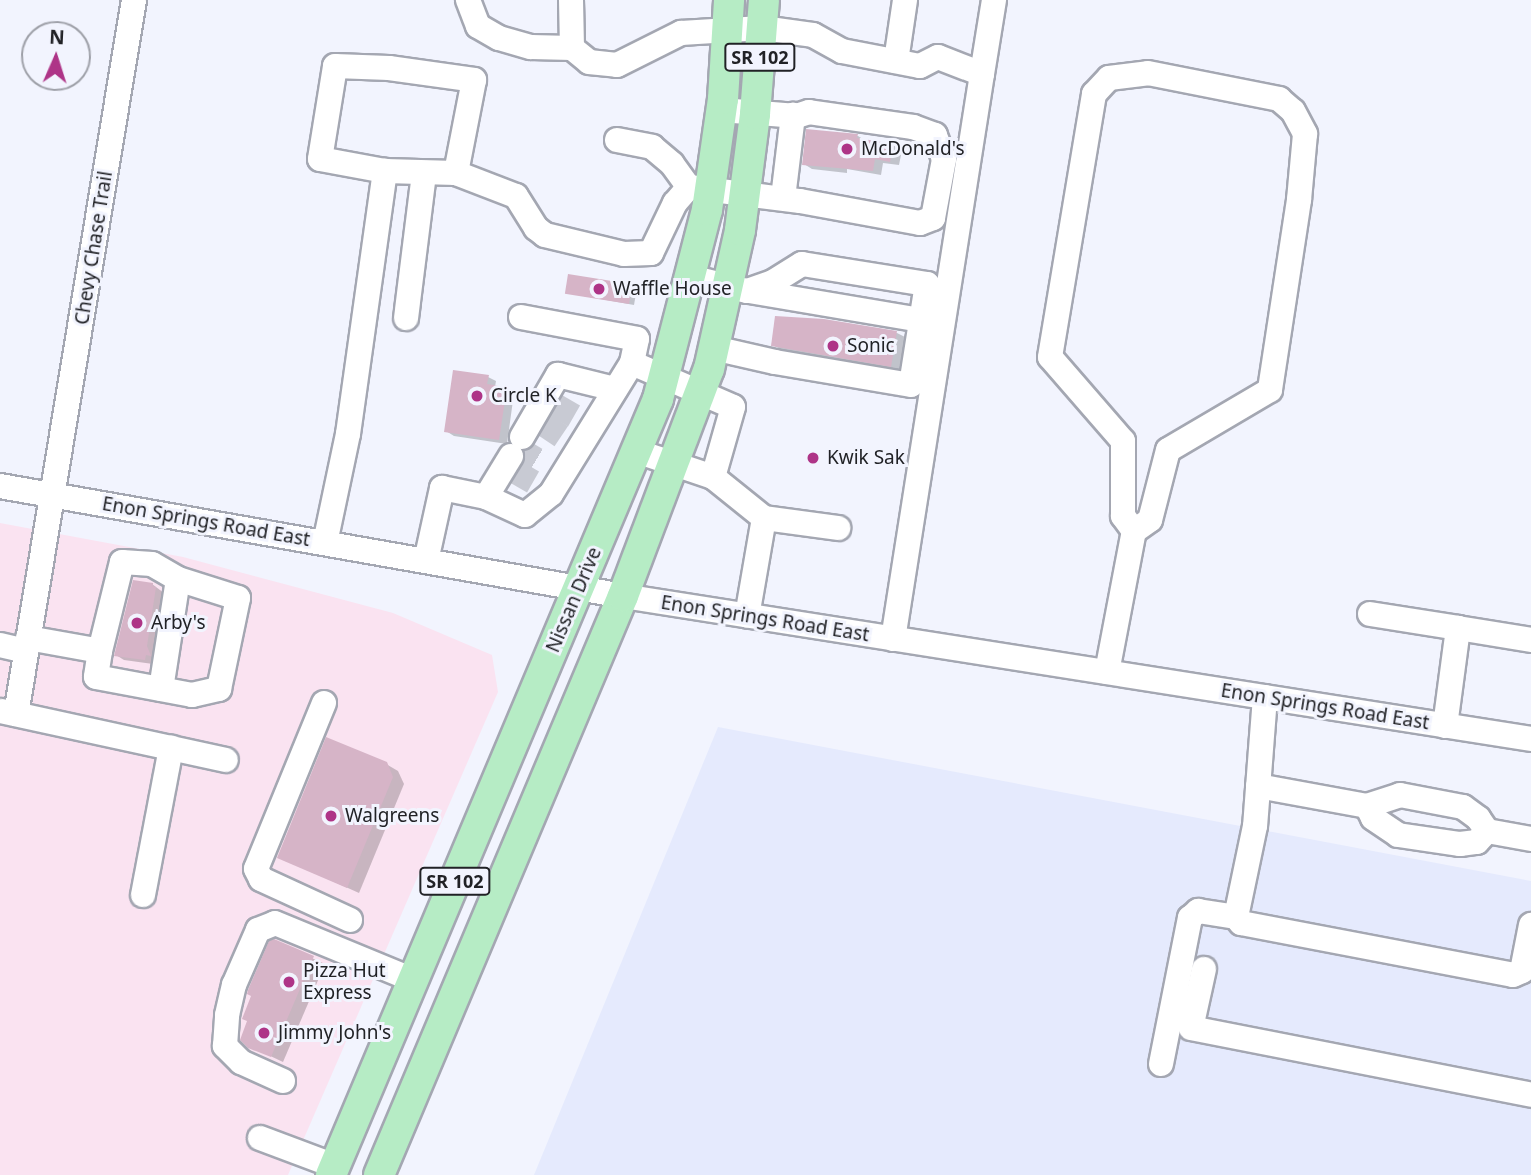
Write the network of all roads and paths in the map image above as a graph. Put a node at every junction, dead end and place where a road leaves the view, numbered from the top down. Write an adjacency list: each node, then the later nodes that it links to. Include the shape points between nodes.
1 (134, 0): 42 (street, Chevy Chase Trail)
2 (468, 0): 8 (street, via 478,26 499,38 531,47)
3 (571, 0): 8 (street)
4 (905, 0): 9 (street)
5 (994, 0): 10 (street)
6 (728, 14): 7 (street); 8 (street, via 617,65 589,62); 11 (main road, Nissan Drive / SR 102)
7 (763, 14): 9 (street, via 842,51); 12 (main road, SR 102)
8 (572, 48)
9 (896, 61): 10 (street, via 920,66 938,57)
10 (982, 74): 22 (street)
11 (721, 110): 12 (street); 18 (main road, Nissan Drive / SR 102)
12 (755, 114): 13 (street); 19 (main road, SR 102)
13 (793, 116): 20 (street); 21 (street, via 809,113 848,118 914,127 935,135 944,159)
14 (617, 140): 18 (street, via 652,147)
15 (385, 171): 16 (street); 17 (street, via 320,159 335,66 474,80); 23 (street)
16 (424, 173): 17 (street); 24 (street)
17 (456, 173): 18 (street, via 516,196 545,235 624,254 650,253 675,203)
18 (700, 188): 19 (street); 25 (main road, Nissan Drive / SR 102)
19 (745, 193): 20 (street); 27 (main road, SR 102)
20 (783, 198): 21 (street, via 920,223)
21 (933, 218): 22 (street)
22 (959, 223): 26 (street)
23 (372, 257): 24 (street); 47 (street, via 348,434)
24 (413, 261): 29 (street)
25 (690, 277): 27 (street); 33 (main road, Nissan Drive / SR 102)
26 (938, 286): 27 (street, via 802,264 772,282); 30 (street); 34 (street)
27 (737, 289): 30 (street); 31 (main road, SR 102)
28 (521, 317): 32 (street, via 637,339)
29 (406, 318)
30 (921, 320): 34 (street)
31 (714, 348): 34 (street); 36 (main road, SR 102)
32 (632, 363): 33 (street); 35 (street)
33 (663, 379): 36 (street); 38 (main road, Nissan Drive / SR 102)
34 (921, 388): 55 (street)
35 (615, 389): 37 (street); 37 (street, via 558,375)
36 (700, 394): 39 (main road, SR 102); 40 (street, via 733,407)
37 (545, 445): 43 (street); 43 (street, via 525,515)
38 (636, 451): 39 (street); 50 (main road, Nissan Drive / SR 102)
39 (673, 466): 40 (street); 51 (main road, SR 102)
40 (713, 477): 44 (street)
41 (0, 486): 42 (street, Enon Springs Road East)
42 (51, 495): 47 (street, Enon Springs Road East); 57 (street, Chevy Chase Trail)
43 (486, 497): 48 (street, via 442,488)
44 (764, 519): 45 (street); 53 (street)
45 (838, 528)
46 (1134, 530): 46 (street, via 1123,516 1122,441 1050,357 1094,94 1110,78 1148,73 1279,99 1293,111 1305,134 1270,390 1168,450 1150,520); 60 (street)
47 (325, 543): 48 (street, Enon Springs Road East)
48 (426, 561): 50 (street, Enon Springs Road East)
49 (178, 579): 59 (street, via 152,564 122,562); 61 (street); 61 (street, via 238,598 219,689 192,695)
50 (579, 588): 51 (street, Enon Springs Road East); 78 (main road, Nissan Drive / SR 102)
51 (624, 596): 53 (street, Enon Springs Road East); 84 (main road, SR 102)
52 (1370, 614): 54 (street)
53 (747, 616): 55 (street, Enon Springs Road East)
54 (1458, 628): 56 (street); 65 (street)
55 (893, 639): 60 (street, Enon Springs Road East)
56 (1531, 640)
57 (27, 644): 58 (street); 59 (street); 64 (street, Chevy Chase Trail)
58 (0, 645)
59 (100, 651): 61 (street, via 96,677)
60 (1107, 672): 62 (street, Enon Springs Road East)
61 (161, 689)
62 (1265, 697): 65 (street, Enon Springs Road East); 69 (street)
63 (324, 703): 75 (street, via 256,869 261,879)
64 (8, 713): 67 (street)
65 (1445, 726): 66 (street, Enon Springs Road East)
66 (1531, 739)
67 (172, 748): 68 (street); 73 (street)
68 (226, 760)
69 (1258, 786): 70 (street); 74 (street, via 1255,826)
70 (1367, 807): 71 (street, via 1400,795 1463,807); 71 (street, via 1373,818 1398,835 1461,845 1477,842)
71 (1487, 831): 72 (street)
72 (1531, 839)
73 (143, 895)
74 (1236, 917): 76 (street, via 1241,923 1513,975 1522,971); 79 (street, via 1198,911 1191,918)
75 (350, 920)
76 (1531, 925)
77 (1204, 969): 81 (street, via 1191,1028)
78 (413, 980): 80 (street, via 275,923 258,930 234,985 225,1046 241,1062); 83 (main road, Nissan Drive / SR 102)
79 (1161, 1064)
80 (283, 1081)
81 (1531, 1095)
82 (260, 1138): 83 (street)
83 (333, 1171)
84 (379, 1175)

